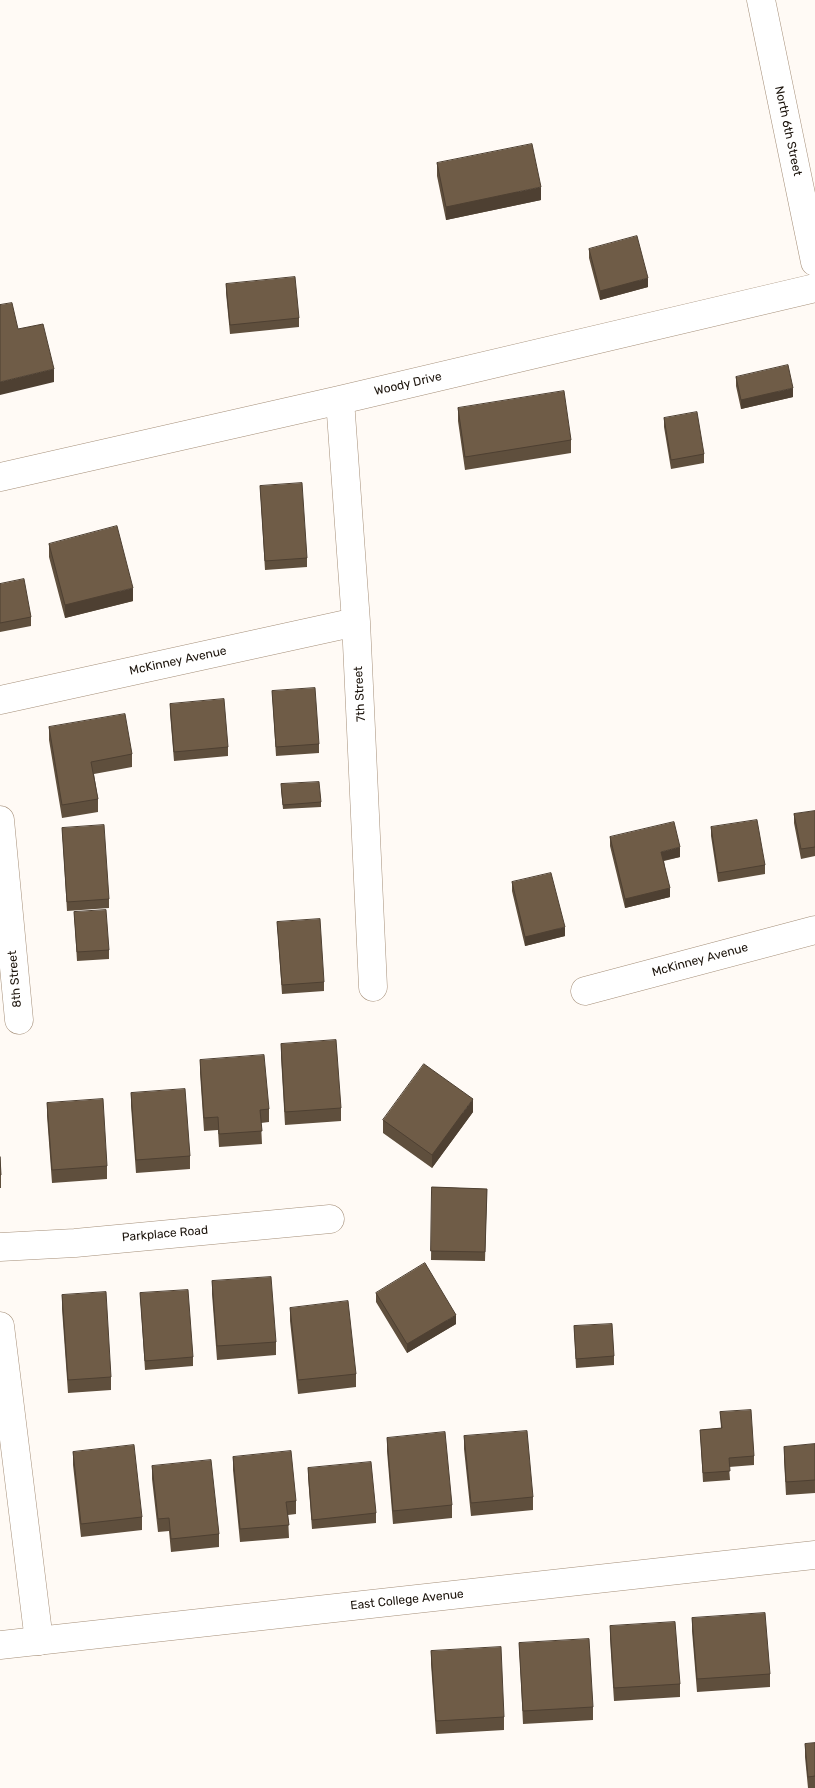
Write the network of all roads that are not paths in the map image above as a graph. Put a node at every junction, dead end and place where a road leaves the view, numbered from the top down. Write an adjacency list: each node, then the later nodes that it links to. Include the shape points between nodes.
1 (761, 0): 2 (street, North 6th Street)
2 (815, 262)
3 (815, 288): 4 (street, Woody Drive)
4 (340, 400): 5 (street, Woody Drive); 6 (street, 7th Street)
5 (0, 477)
6 (356, 622): 7 (street, McKinney Avenue); 10 (street, 7th Street)
7 (0, 700)
8 (0, 820): 12 (street, 8th Street)
9 (815, 930): 11 (street, McKinney Avenue)
10 (373, 987)
11 (585, 991)
12 (19, 1020)
13 (330, 1218): 14 (street, Parkplace Road, via 75,1243)
14 (0, 1247)
15 (0, 1326): 17 (street)
16 (815, 1555): 17 (street, East College Avenue)
17 (39, 1640): 18 (street, East College Avenue)
18 (0, 1645)

